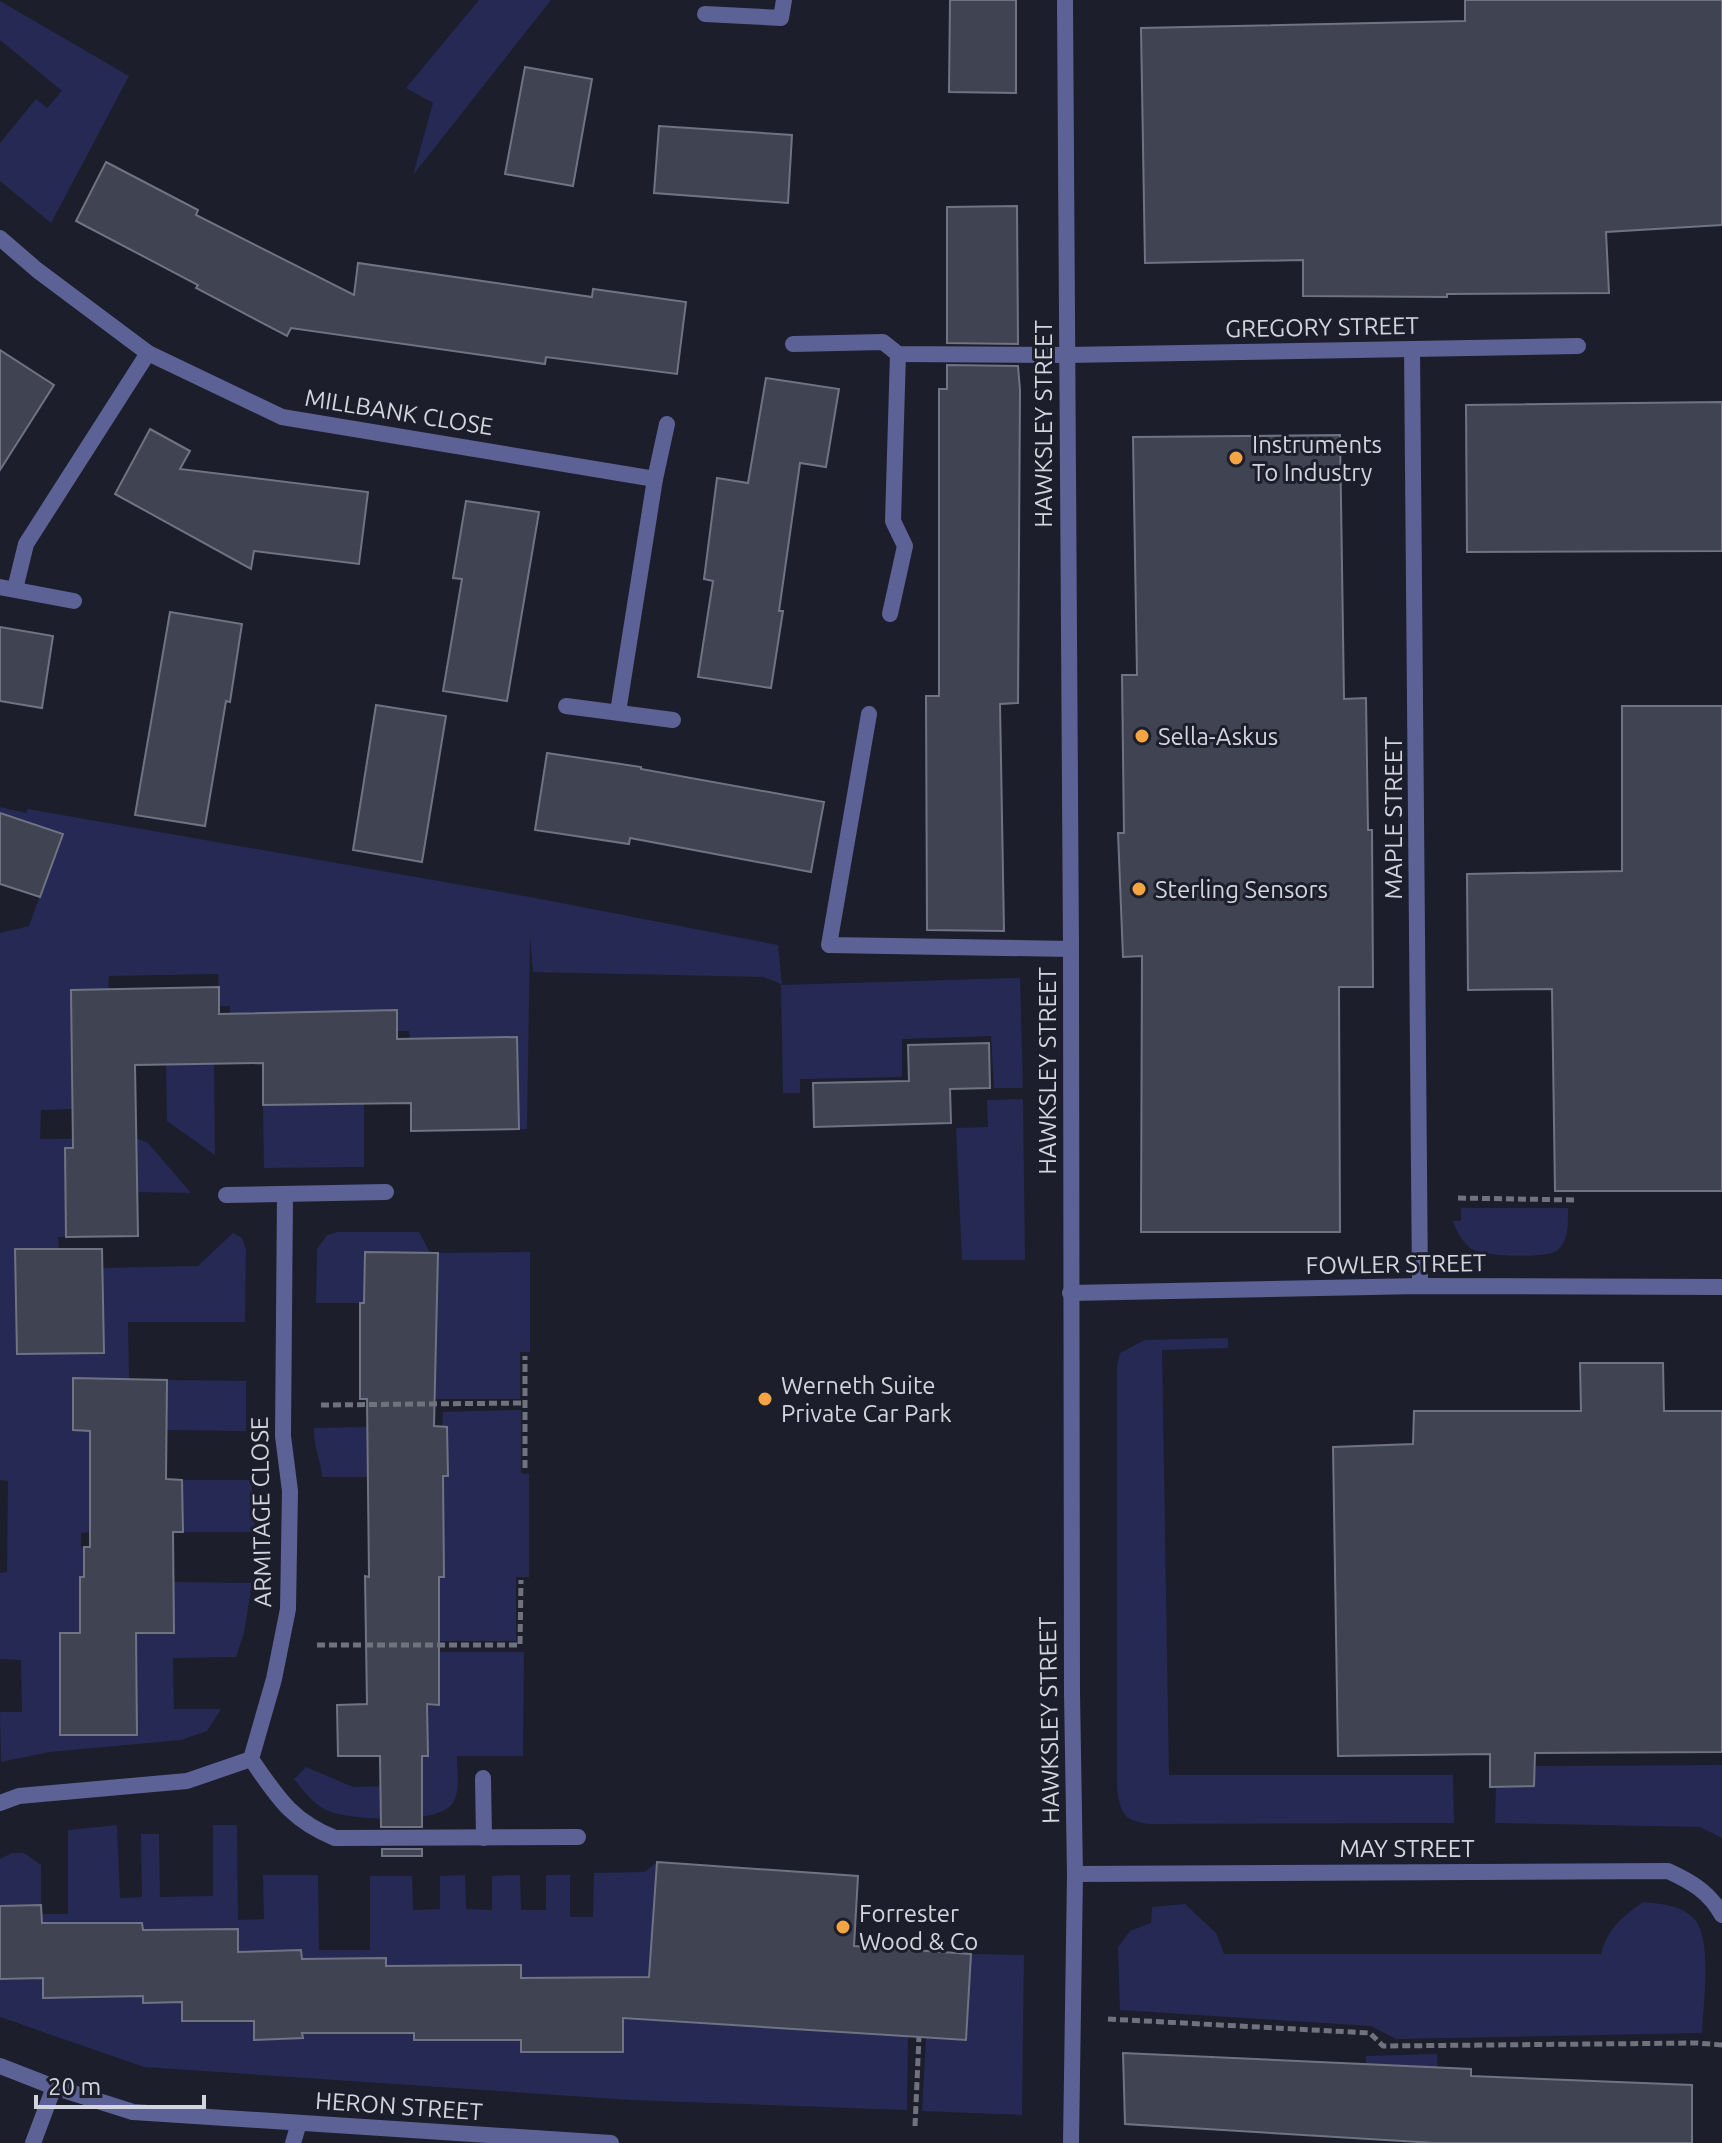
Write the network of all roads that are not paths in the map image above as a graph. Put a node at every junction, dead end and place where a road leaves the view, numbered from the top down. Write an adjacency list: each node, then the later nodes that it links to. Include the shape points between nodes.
1 (784, 0): 3 (street, via 781,18)
2 (1065, 0): 10 (street, HAWKSLEY STREET)
3 (705, 14)
4 (0, 238): 8 (street, MILLBANK CLOSE)
5 (793, 344): 9 (street, GREGORY STREET, via 883,342)
6 (1578, 346): 7 (street, GREGORY STREET)
7 (1412, 349): 10 (street, GREGORY STREET); 24 (street, MAPLE STREET)
8 (148, 353): 12 (street, MILLBANK CLOSE, via 282,417); 13 (street, via 26,544)
9 (898, 354): 10 (street, GREGORY STREET); 15 (street, via 893,521 905,546)
10 (1066, 355): 20 (street, HAWKSLEY STREET)
11 (667, 424): 12 (street)
12 (655, 479): 17 (street)
13 (7, 588): 14 (street)
14 (74, 601)
15 (890, 614)
16 (566, 706): 17 (street)
17 (618, 712): 19 (street)
18 (869, 714): 20 (street, via 829,945)
19 (673, 720)
20 (1071, 949): 26 (street, HAWKSLEY STREET)
21 (386, 1192): 23 (street)
22 (226, 1195): 23 (street)
23 (285, 1195): 27 (street, ARMITAGE CLOSE, via 288,1609)
24 (1420, 1286): 25 (street, FOWLER STREET); 26 (street, FOWLER STREET)
25 (1722, 1287)
26 (1070, 1293): 32 (street, HAWKSLEY STREET)
27 (251, 1759): 29 (street, via 187,1781 19,1796); 31 (street, via 288,1811 335,1838)
28 (483, 1778): 31 (street)
29 (0, 1803)
30 (578, 1837): 31 (street)
31 (484, 1838)
32 (1075, 1874): 33 (street, MAY STREET, via 1668,1871 1695,1883); 40 (street, HAWKSLEY STREET)
33 (1722, 1915)
34 (0, 2066): 35 (street, HERON STREET)
35 (54, 2087): 36 (street, HERON STREET, via 133,2112); 37 (street)
36 (299, 2123): 38 (street); 39 (street, HERON STREET)
37 (33, 2143)
38 (293, 2143)
39 (611, 2143)
40 (1071, 2143)

